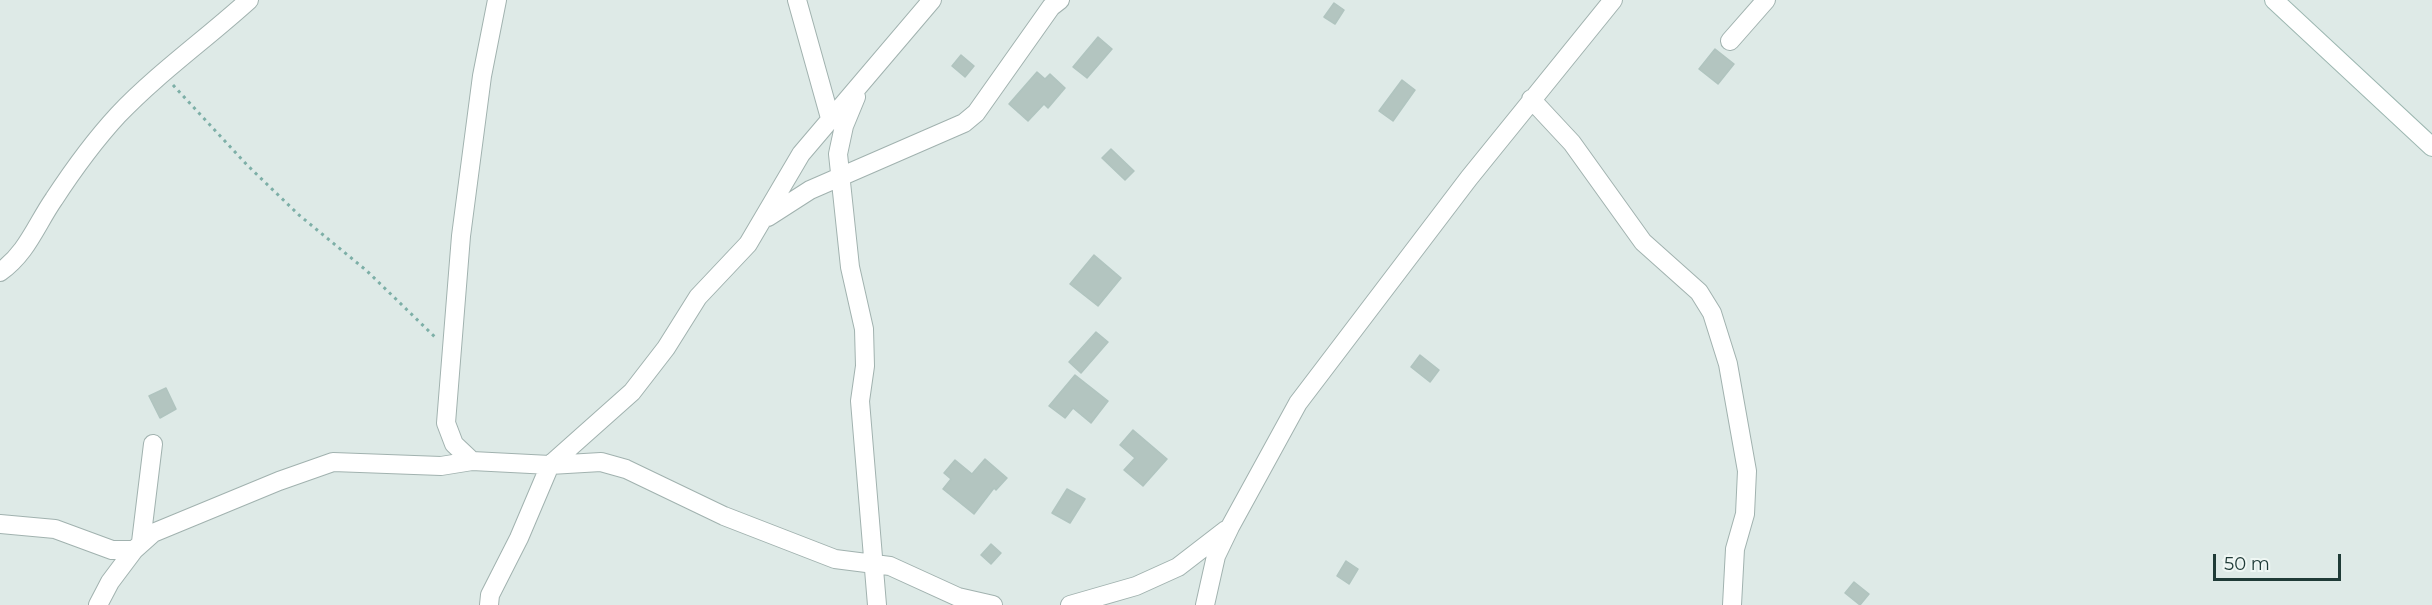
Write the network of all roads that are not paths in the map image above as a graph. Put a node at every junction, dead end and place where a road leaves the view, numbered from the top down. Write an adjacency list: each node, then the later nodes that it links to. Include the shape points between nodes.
1 (249, 0): 16 (street, via 118,115 52,201 31,241)
2 (497, 0): 18 (street, via 482,76 461,236 446,423 454,444)
3 (797, 0): 12 (street)
4 (932, 0): 10 (street)
5 (1060, 0): 14 (street, via 976,113 964,123)
6 (1613, 0): 11 (street)
7 (1766, 0): 9 (street)
8 (2274, 0): 13 (street)
9 (1730, 41)
10 (862, 84): 12 (street); 14 (street, via 844,126 838,154)
11 (1531, 99): 21 (street, via 1298,403); 30 (street, via 1572,144 1643,242 1699,292 1712,313 1732,385 1748,471)
12 (830, 118): 15 (street, via 801,154)
13 (2432, 147)
14 (840, 176): 15 (street); 23 (street, via 850,267 864,329 865,366 860,401)
15 (764, 220): 19 (street, via 748,244 698,297 632,392)
16 (0, 272)
17 (153, 444): 22 (street)
18 (472, 461): 19 (street); 22 (street, via 441,466 333,462 166,527)
19 (550, 465): 23 (street, via 601,462 626,469 724,516 835,559); 25 (street, via 490,595)
20 (0, 524): 22 (street, via 55,529 112,550)
21 (1230, 527): 28 (street, via 1178,567 1136,586); 29 (street, via 1216,556)
22 (137, 546): 24 (street)
23 (875, 564): 26 (street); 27 (street, via 890,566 958,597)
24 (98, 605)
25 (489, 605)
26 (876, 605)
27 (993, 605)
28 (1070, 605)
29 (1205, 605)
30 (1732, 605)

